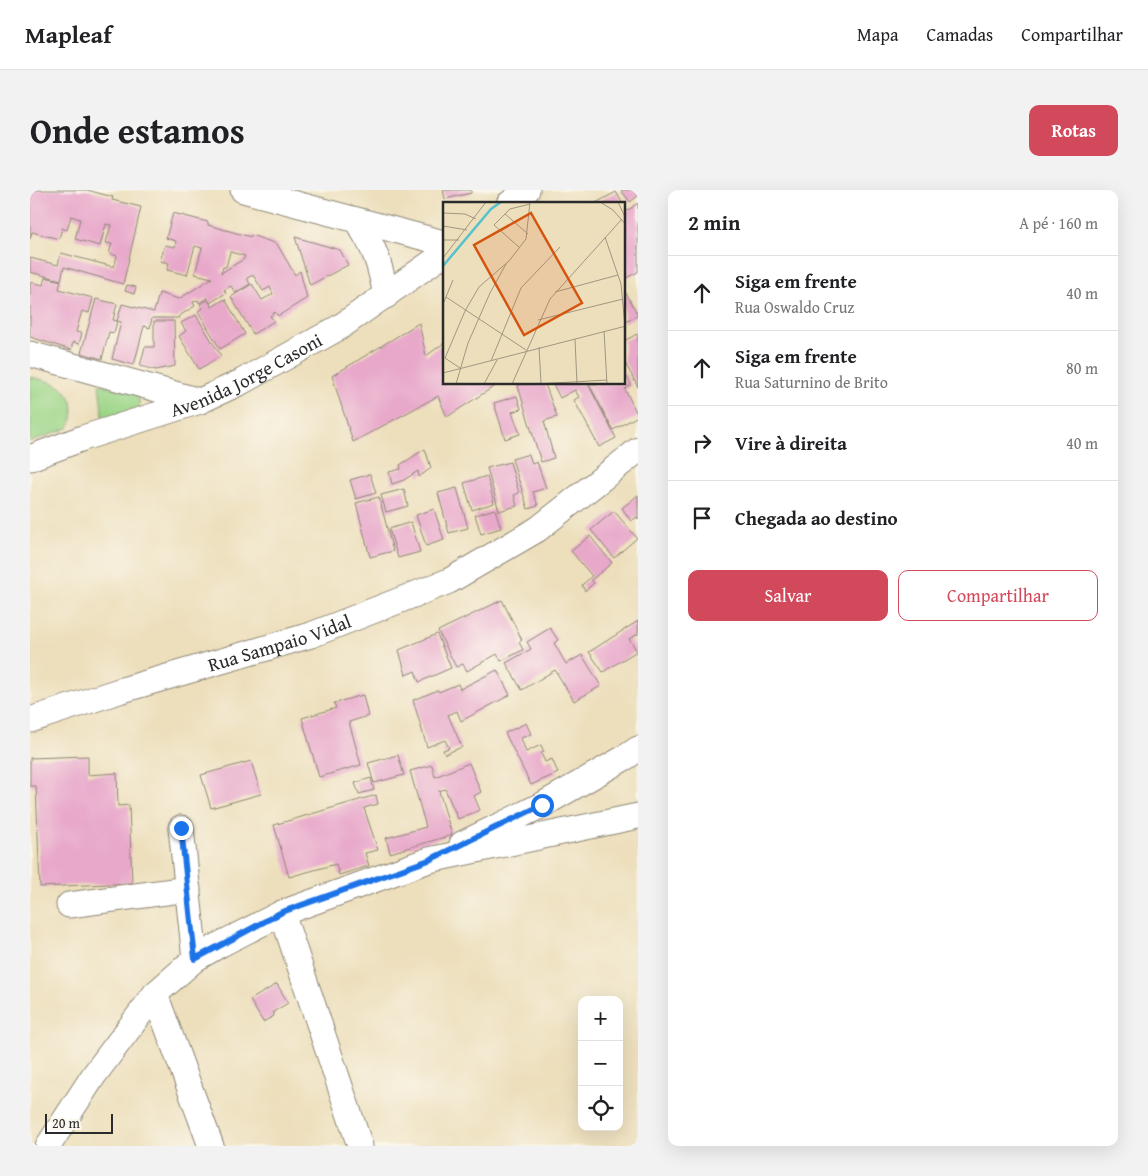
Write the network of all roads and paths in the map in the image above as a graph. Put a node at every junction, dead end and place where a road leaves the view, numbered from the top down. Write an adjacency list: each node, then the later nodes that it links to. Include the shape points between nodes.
1 (243, 190): 4 (street)
2 (527, 190): 3 (street)
3 (512, 202)
4 (356, 220): 5 (street); 7 (street, via 377,256)
5 (443, 243)
6 (443, 255): 7 (street, Avenida Jorge Casoni)
7 (386, 296): 9 (street, Avenida Jorge Casoni, via 332,332 266,369)
8 (30, 354): 9 (street)
9 (200, 400): 11 (street, Avenida Jorge Casoni)
10 (638, 450): 12 (street, Rua Sampaio Vidal, via 538,530 449,581 311,635)
11 (30, 458)
12 (30, 720)
13 (638, 749): 16 (street, via 542,805)
14 (638, 816): 16 (street)
15 (181, 828): 17 (street)
16 (429, 860): 19 (street)
17 (188, 889): 18 (street); 20 (street)
18 (69, 905)
19 (282, 912): 20 (street); 24 (street)
20 (195, 959): 21 (street)
21 (155, 994): 22 (street, via 94,1075); 23 (street)
22 (48, 1146)
23 (211, 1146)
24 (360, 1146)

